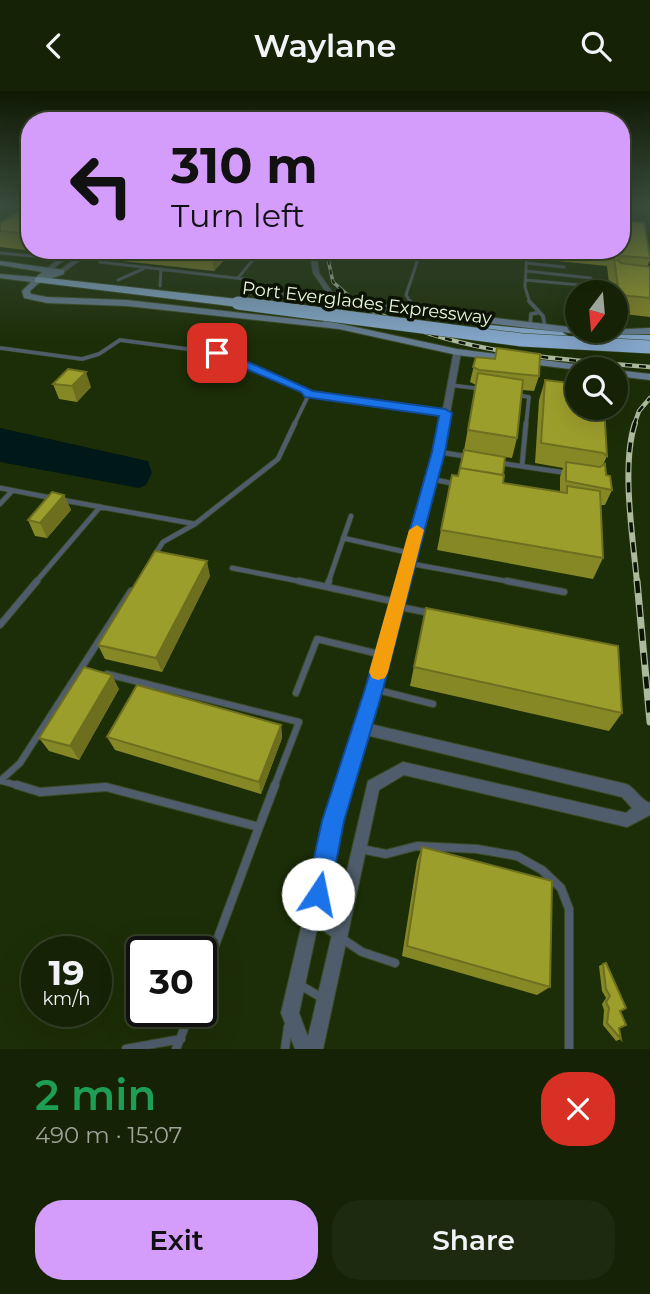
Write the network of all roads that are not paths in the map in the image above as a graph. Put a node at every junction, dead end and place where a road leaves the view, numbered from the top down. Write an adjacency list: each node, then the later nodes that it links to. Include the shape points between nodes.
1 (0, 253): 2 (lane)
2 (21, 255)
3 (62, 259): 15 (street)
4 (78, 259): 17 (street)
5 (104, 259): 12 (lane, via 100,262)
6 (254, 259): 19 (lane)
7 (314, 259): 26 (street, via 316,273)
8 (418, 259): 27 (lane, via 406,295)
9 (526, 259): 11 (lane)
10 (0, 263): 15 (street)
11 (526, 263): 13 (lane); 16 (lane)
12 (146, 267): 14 (lane); 21 (lane)
13 (564, 267)
14 (161, 269): 19 (lane); 23 (lane)
15 (48, 270): 17 (street); 20 (street)
16 (526, 271): 22 (lane); 22 (lane, via 591,278 592,286)
17 (61, 272): 20 (street); 21 (highway, Port Everglades Expressway)
18 (0, 276): 20 (street)
19 (238, 278): 24 (lane, via 252,279)
20 (39, 280): 25 (highway, Port Everglades Expressway); 29 (street, via 26,291 27,296)
21 (118, 280): 23 (highway, Port Everglades Expressway)
22 (526, 280): 28 (lane, via 525,294)
23 (160, 286): 25 (highway, Port Everglades Expressway)
24 (264, 293): 25 (street); 26 (street)
25 (244, 297): 35 (highway, Port Everglades Expressway, via 514,332); 36 (highway, Port Everglades Expressway, bridge, via 522,340)
26 (336, 302): 27 (street); 29 (street)
27 (417, 312): 30 (street)
28 (537, 313): 30 (lane, via 531,314); 31 (lane, via 543,316)
29 (326, 325): 38 (street)
30 (530, 325): 31 (street)
31 (545, 327): 32 (street)
32 (565, 329)
33 (628, 331): 34 (street)
34 (650, 331)
35 (650, 339)
36 (650, 347)
37 (0, 348): 45 (lane, via 82,359 120,340 206,351)
38 (457, 352): 39 (street); 42 (street)
39 (565, 366)
40 (628, 374): 41 (street)
41 (650, 377)
42 (450, 384): 43 (lane); 46 (street)
43 (485, 390)
44 (507, 393): 50 (lane, via 529,397)
45 (309, 394): 46 (lane); 59 (lane, via 278,459)
46 (445, 413): 47 (street)
47 (439, 452): 48 (lane); 52 (street)
48 (473, 458)
49 (498, 462): 50 (lane)
50 (522, 466): 51 (lane)
51 (568, 474)
52 (431, 479): 53 (lane); 61 (street)
53 (469, 486)
54 (0, 488): 55 (lane)
55 (12, 491): 56 (lane); 57 (lane)
56 (0, 504)
57 (100, 506): 59 (lane); 69 (lane)
58 (351, 516): 60 (lane)
59 (195, 524): 62 (lane, via 163,542)
60 (343, 538): 61 (lane); 64 (lane)
61 (408, 558): 66 (lane); 67 (street)
62 (148, 565)
63 (232, 568): 64 (lane)
64 (327, 587): 67 (lane)
65 (133, 588): 71 (lane)
66 (564, 593)
67 (395, 604): 68 (lane); 70 (street)
68 (440, 615)
69 (0, 625)
70 (383, 655): 74 (street); 75 (lane, via 317,639)
71 (80, 667): 72 (lane); 78 (lane, via 20,763)
72 (92, 670)
73 (104, 673): 80 (lane, via 299,722)
74 (374, 689): 76 (lane); 77 (street)
75 (296, 693)
76 (433, 704)
77 (362, 728): 79 (street, via 626,791); 82 (street, via 333,821)
78 (1, 781): 80 (lane, via 40,792 106,787)
79 (646, 809): 81 (street, via 627,820 403,768 373,786)
80 (259, 827): 84 (lane)
81 (359, 848): 83 (street); 96 (lane, via 386,854 417,846 441,847 517,856 561,888 569,909)
82 (313, 919): 83 (lane); 86 (street)
83 (340, 935): 85 (lane, via 362,952); 87 (street)
84 (217, 940)
85 (395, 963)
86 (298, 983): 87 (lane); 88 (street)
87 (326, 999): 95 (street)
88 (290, 1013): 93 (lane); 94 (street)
89 (185, 1027): 90 (lane)
90 (181, 1039): 91 (lane); 92 (lane)
91 (126, 1049)
92 (176, 1049)
93 (285, 1049)
94 (304, 1049)
95 (314, 1049)
96 (569, 1049)

